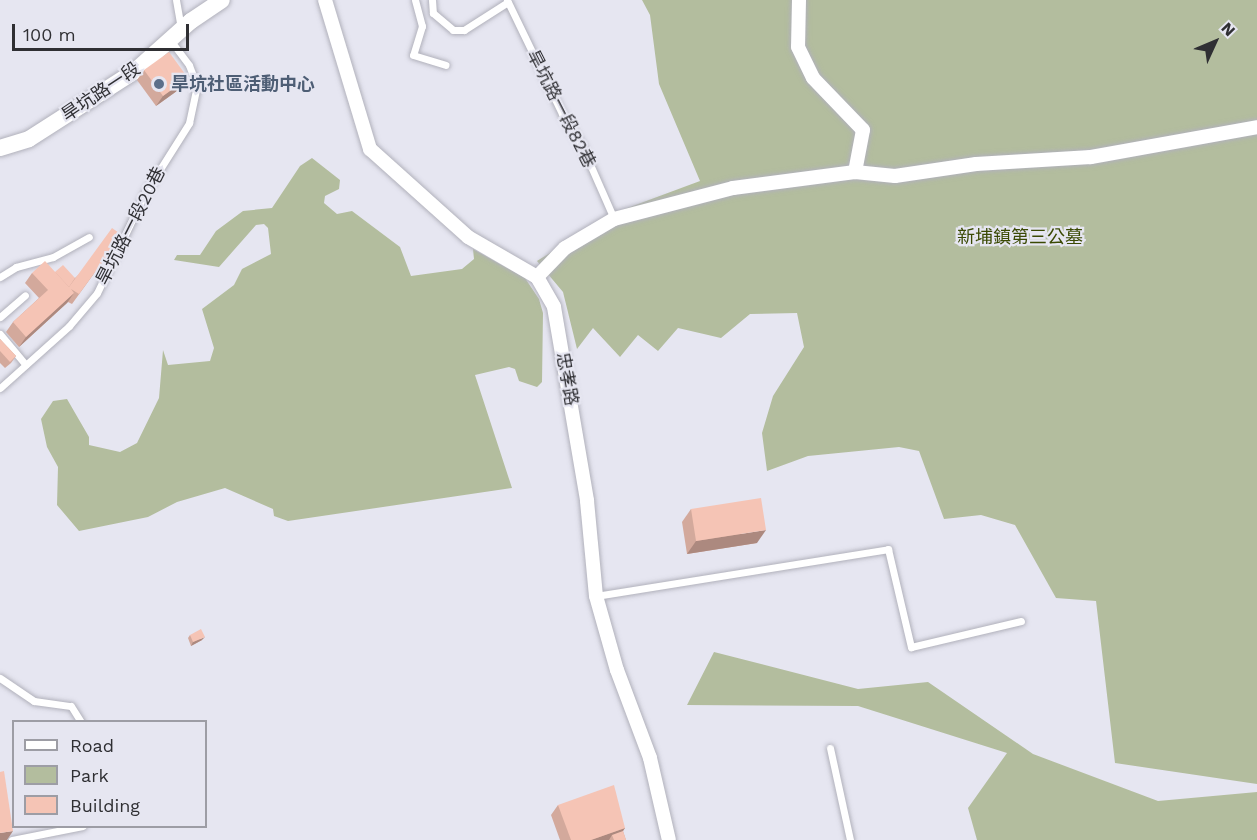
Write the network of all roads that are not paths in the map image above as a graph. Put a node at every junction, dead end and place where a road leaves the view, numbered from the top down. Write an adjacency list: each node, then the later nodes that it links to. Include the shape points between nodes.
1 (176, 0): 8 (lane)
2 (222, 0): 8 (street, 旱坑路一段)
3 (326, 0): 16 (street, via 370,148 468,237)
4 (416, 0): 9 (lane, via 422,26 413,55)
5 (432, 0): 7 (lane, via 433,13 453,30 464,30)
6 (799, 0): 12 (street, via 798,46 813,78 862,130)
7 (508, 1): 13 (lane, 旱坑路一段82巷, via 562,114 582,146)
8 (176, 35): 11 (street, 旱坑路一段, via 135,71 29,140); 20 (lane, 旱坑路一段20巷, via 197,86 189,123 145,193 97,293 69,326)
9 (445, 65)
10 (1257, 127): 12 (street, via 1090,157 976,164 895,176)
11 (0, 148)
12 (855, 172): 13 (street, via 733,188)
13 (614, 219): 16 (street, via 565,248)
14 (89, 237): 15 (lane, via 53,257 16,267)
15 (0, 277)
16 (537, 277): 22 (street, 忠孝路, via 554,307 587,501)
17 (25, 295): 18 (lane)
18 (0, 317)
19 (0, 334): 20 (lane)
20 (26, 365): 21 (lane, 旱坑路一段20巷)
21 (0, 388)
22 (596, 596): 23 (lane, via 888,549 911,647); 29 (street, 忠孝路, via 617,670 650,758)
23 (1021, 621)
24 (0, 678): 25 (lane, via 34,701 71,706)
25 (80, 720)
26 (830, 748): 30 (lane)
27 (73, 828): 28 (lane)
28 (12, 840)
29 (669, 840)
30 (850, 840)

